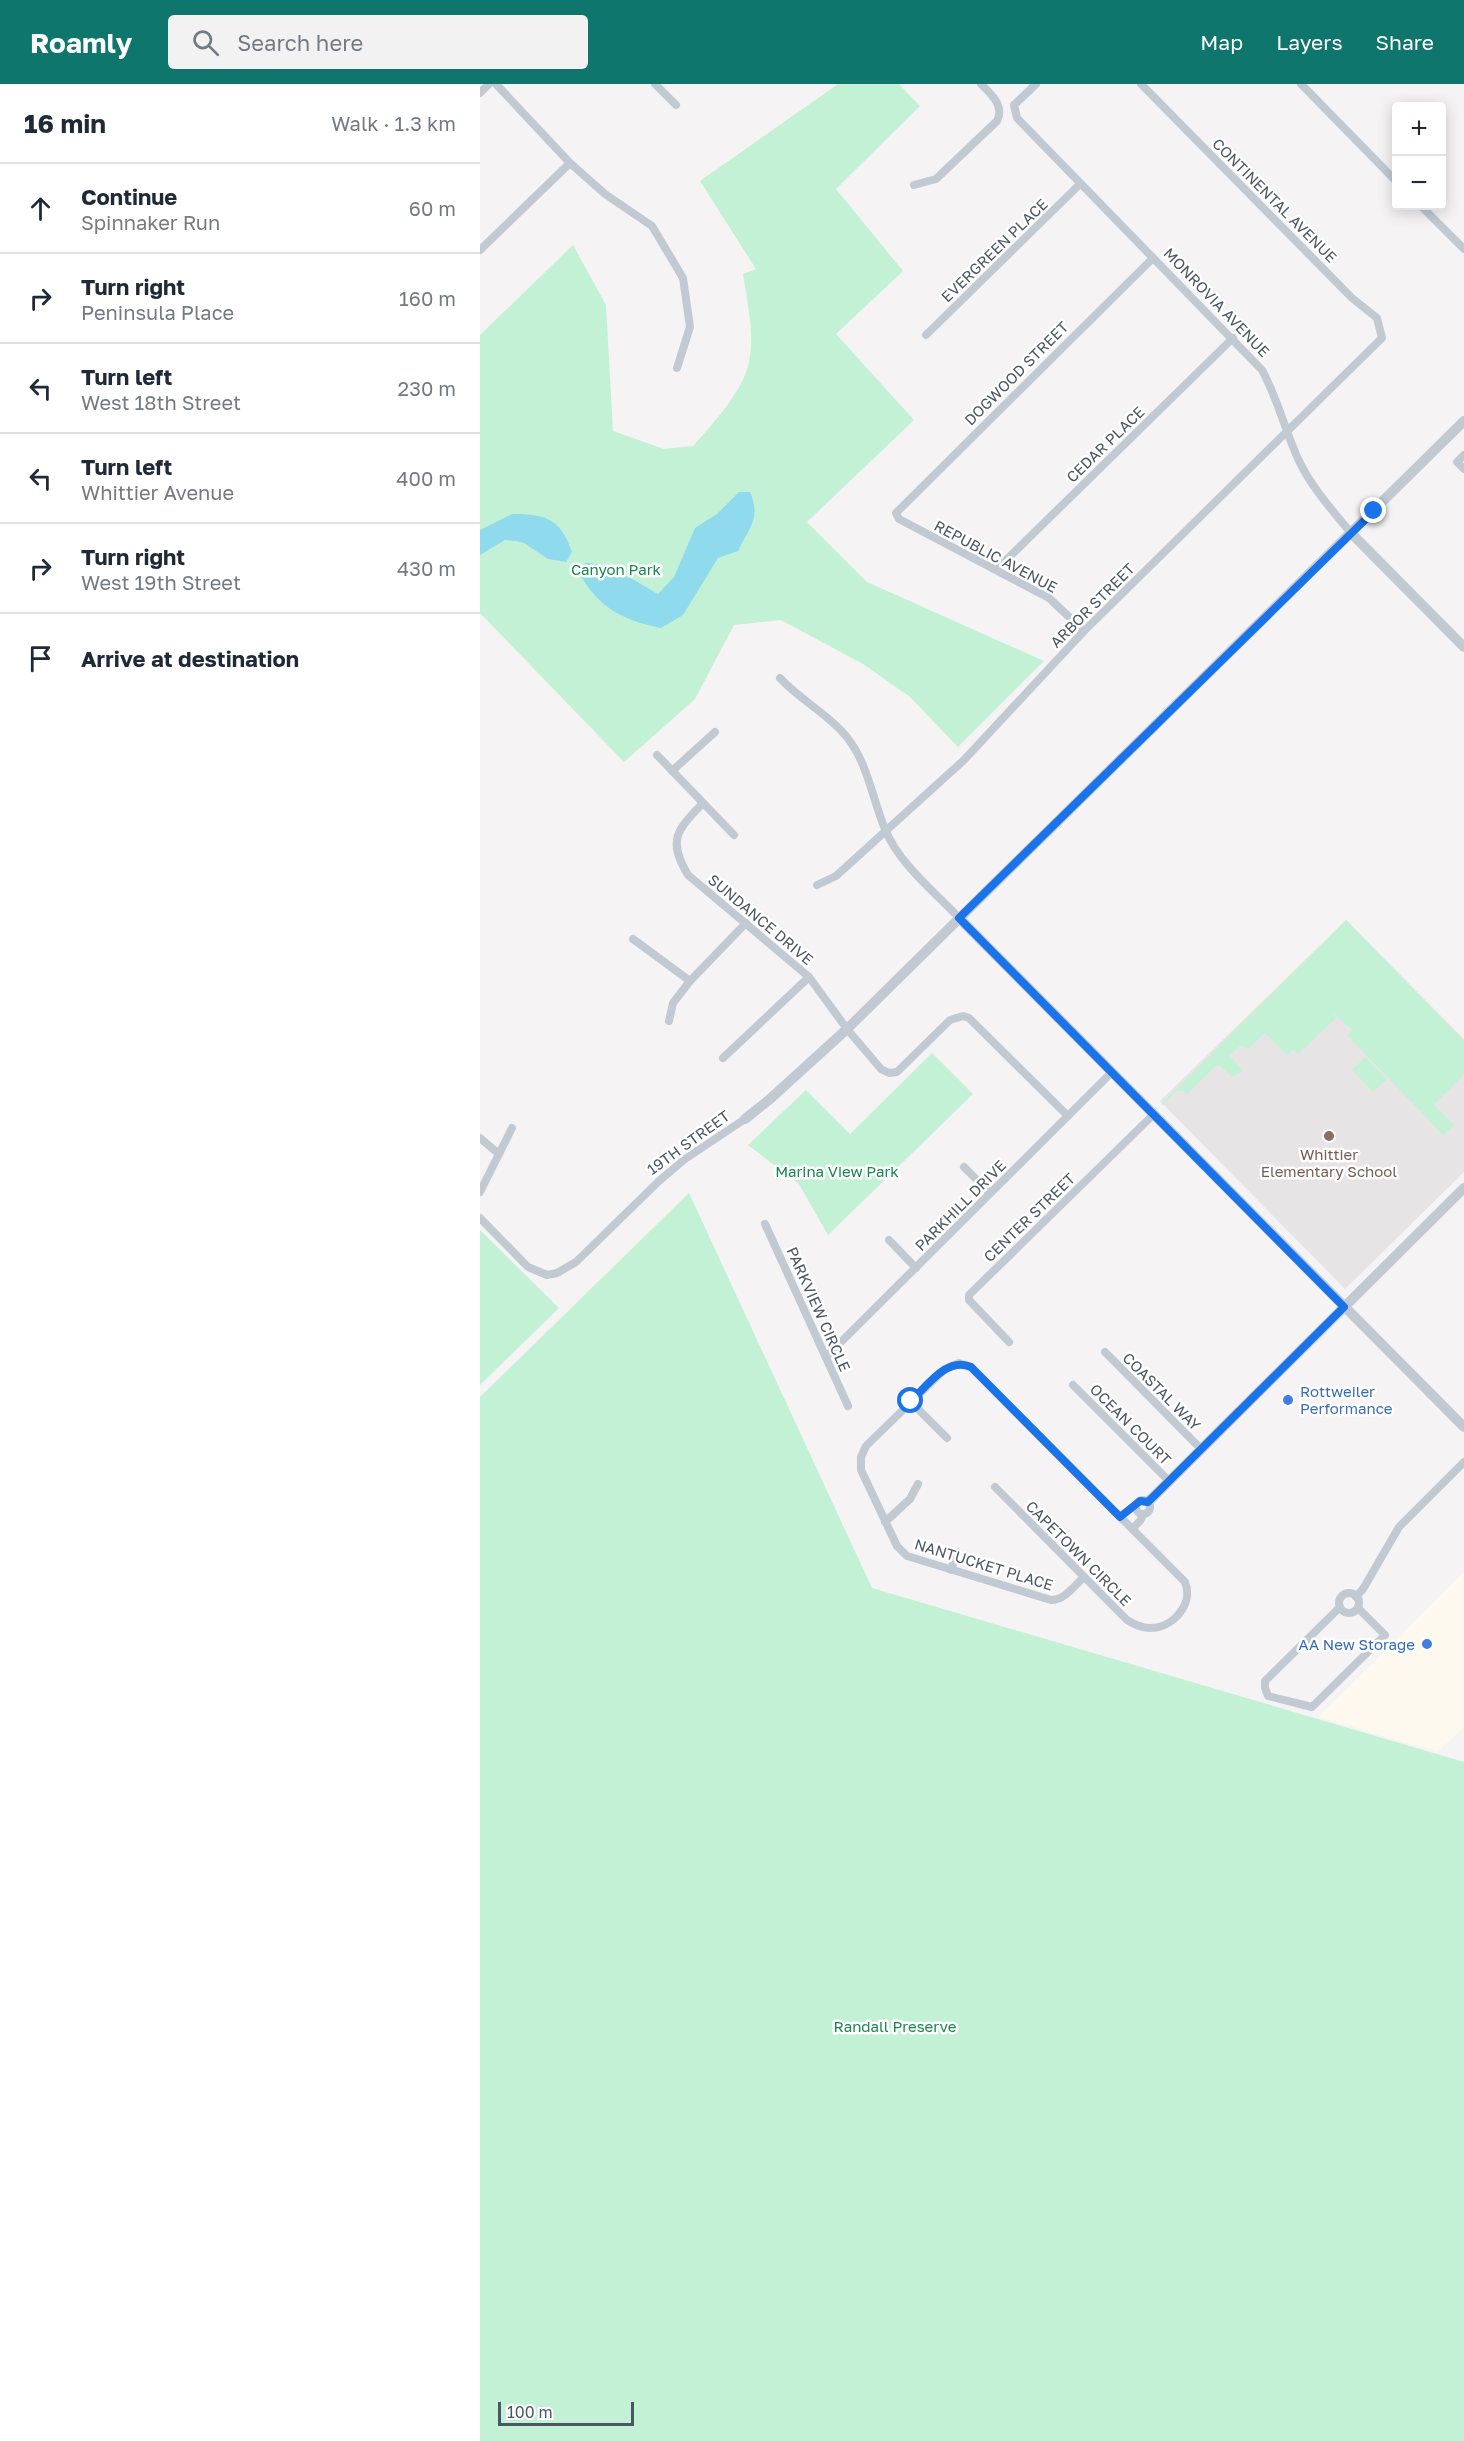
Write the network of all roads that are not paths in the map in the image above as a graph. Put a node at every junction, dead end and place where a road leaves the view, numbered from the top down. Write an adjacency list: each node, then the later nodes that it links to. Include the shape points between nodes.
1 (489, 84): 8 (street)
2 (496, 84): 10 (street)
3 (655, 84): 9 (street)
4 (981, 84): 13 (street, via 998,104 997,121 936,179)
5 (1036, 84): 12 (street, MONROVIA AVENUE, via 1014,105 1014,112)
6 (1141, 84): 20 (street, CONTINENTAL AVENUE, via 1352,298 1377,318)
7 (1301, 84): 11 (street)
8 (480, 93)
9 (676, 105)
10 (570, 163): 16 (street); 21 (street, via 605,194 652,226 683,278 690,327)
11 (1392, 177)
12 (1080, 184): 17 (street, MONROVIA AVENUE); 18 (street, EVERGREEN PLACE)
13 (914, 185)
14 (1425, 210): 15 (street)
15 (1464, 249)
16 (480, 250)
17 (1153, 258): 19 (street, MONROVIA AVENUE); 26 (street, DOGWOOD STREET)
18 (926, 334)
19 (1233, 338): 23 (street, MONROVIA AVENUE, via 1262,370); 28 (street, CEDAR PLACE)
20 (1382, 338): 23 (street, ARBOR STREET)
21 (677, 368)
22 (1464, 422): 27 (street, 19TH STREET)
23 (1289, 431): 27 (street, MONROVIA AVENUE, via 1314,487); 29 (street, ARBOR STREET)
24 (1464, 455): 25 (street, via 1457,462)
25 (1464, 469)
26 (899, 508): 28 (street, REPUBLIC AVENUE, via 899,519)
27 (1351, 533): 30 (street, MONROVIA AVENUE); 39 (street, 19TH STREET)
28 (997, 568): 29 (street, REPUBLIC AVENUE, via 1049,598)
29 (1084, 631): 36 (street, ARBOR STREET, via 964,760)
30 (1464, 648)
31 (780, 678): 36 (street, via 847,737 863,765)
32 (715, 732): 34 (street)
33 (657, 755): 34 (street)
34 (672, 771): 35 (street)
35 (703, 803): 37 (street); 40 (street, SUNDANCE DRIVE, via 681,825 677,838 679,860 688,876)
36 (885, 830): 38 (street, ARBOR STREET, via 836,876); 39 (street, via 906,862)
37 (734, 835)
38 (817, 885)
39 (959, 918): 45 (street, 19TH STREET); 47 (street)
40 (746, 923): 42 (street, SUNDANCE DRIVE); 43 (street)
41 (633, 939): 43 (street)
42 (809, 977): 45 (street, SUNDANCE DRIVE); 46 (street)
43 (690, 981): 44 (street, via 673,1003)
44 (669, 1021)
45 (847, 1029): 49 (street, SUNDANCE DRIVE, via 881,1069 889,1073 897,1072 950,1020 969,1018); 50 (street, 19TH STREET)
46 (723, 1058)
47 (1112, 1072): 48 (street); 49 (street, PARKHILL DRIVE)
48 (1154, 1114): 62 (street); 63 (street, CENTER STREET, via 969,1295 969,1300)
49 (1068, 1116): 57 (street, PARKHILL DRIVE)
50 (745, 1119): 58 (street, 19TH STREET, via 659,1181 567,1269 547,1275 528,1267)
51 (512, 1128): 53 (street)
52 (480, 1138): 53 (street)
53 (499, 1154): 56 (street)
54 (964, 1167): 57 (street)
55 (1464, 1188): 62 (street)
56 (480, 1192)
57 (990, 1194): 61 (street, PARKHILL DRIVE)
58 (480, 1218)
59 (765, 1224): 65 (street, PARKVIEW CIRCLE)
60 (889, 1240): 61 (street)
61 (916, 1268): 65 (street, PARKHILL DRIVE)
62 (1344, 1307): 69 (street); 71 (street)
63 (1009, 1342)
64 (1105, 1352): 71 (street, COASTAL WAY)
65 (826, 1357): 68 (street, PARKVIEW CIRCLE)
66 (1073, 1385): 73 (street, OCEAN COURT)
67 (911, 1401): 70 (street); 79 (street, via 945,1369 959,1364 971,1367); 80 (street, NANTUCKET PLACE, via 866,1446 861,1457 861,1470)
68 (848, 1406)
69 (1464, 1427)
70 (947, 1438)
71 (1201, 1449): 73 (street)
72 (1464, 1462): 85 (street, via 1399,1527)
73 (1169, 1481): 76 (street)
74 (918, 1484): 80 (street, via 910,1499)
75 (995, 1487): 84 (street, CAPETOWN CIRCLE)
76 (1148, 1502): 77 (street); 78 (street, via 1150,1510)
77 (1136, 1505): 78 (street, via 1136,1511); 79 (street)
78 (1143, 1515): 81 (street)
79 (1120, 1517): 81 (street)
80 (885, 1522): 83 (street, NANTUCKET PLACE, via 901,1552)
81 (1132, 1529): 84 (street, CAPETOWN CIRCLE, via 1185,1582 1186,1606 1177,1615 1168,1623 1149,1628 1137,1626)
82 (957, 1552): 83 (street)
83 (951, 1569): 84 (street, NANTUCKET PLACE, via 1051,1600 1058,1600)
84 (1084, 1577)
85 (1356, 1597): 86 (street, via 1345,1594); 87 (street)
86 (1340, 1607): 87 (street, via 1350,1613); 87 (street, via 1265,1681 1268,1696 1312,1707 1385,1635)
87 (1358, 1608)

